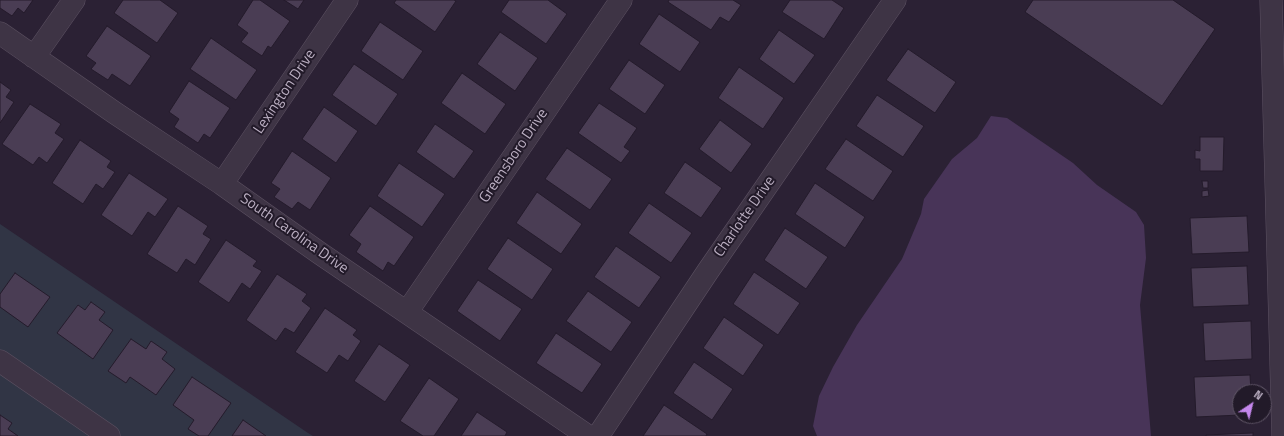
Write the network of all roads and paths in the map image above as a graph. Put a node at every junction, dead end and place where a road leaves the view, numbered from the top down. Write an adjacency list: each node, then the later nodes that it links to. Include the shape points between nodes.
1 (74, 0): 7 (street)
2 (347, 0): 8 (street, Lexington Drive)
3 (621, 0): 9 (street, Greensboro Drive)
4 (895, 0): 13 (street, Charlotte Drive)
5 (1271, 0): 14 (street)
6 (0, 33): 7 (street, South Carolina Drive)
7 (34, 57): 8 (street, South Carolina Drive)
8 (222, 184): 9 (street, South Carolina Drive)
9 (408, 312): 12 (street, South Carolina Drive)
10 (0, 361): 11 (street)
11 (109, 436)
12 (588, 436)
13 (598, 436)
14 (1283, 436)

